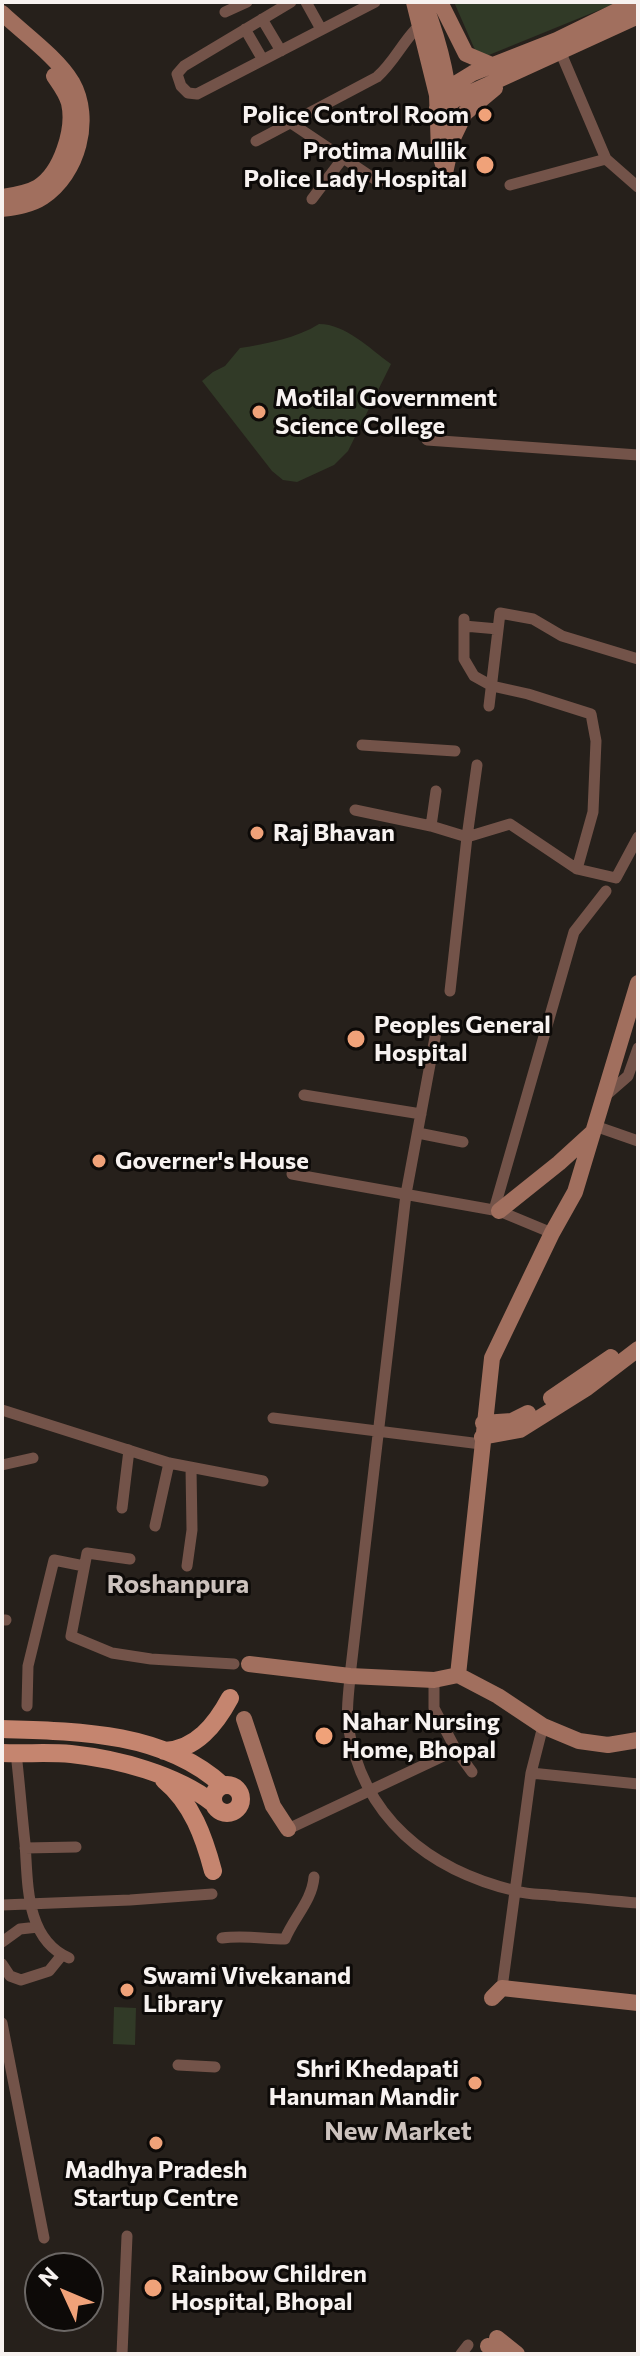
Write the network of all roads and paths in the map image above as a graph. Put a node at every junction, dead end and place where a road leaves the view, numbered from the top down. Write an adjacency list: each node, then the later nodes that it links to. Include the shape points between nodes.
1 (247, 2): 8 (street)
2 (291, 2): 11 (street)
3 (306, 2): 14 (street)
4 (440, 2): 20 (street, via 466,54)
5 (635, 2): 20 (street)
6 (369, 3): 14 (street)
7 (418, 3): 15 (street); 21 (street)
8 (225, 12)
9 (2, 13): 33 (street, via 70,79 82,103 77,150 60,183 37,201)
10 (638, 16): 17 (street)
11 (262, 19): 13 (street); 16 (street)
12 (2, 26): 31 (street, via 64,89 70,117 61,155 47,180 30,191)
13 (245, 29): 18 (street); 18 (street, via 184,66 177,74 181,86 197,94)
14 (321, 29): 16 (street)
15 (415, 30): 22 (street, via 377,77); 27 (street, via 430,150)
16 (281, 51): 18 (street)
17 (560, 51): 19 (street); 26 (street)
18 (263, 60)
19 (533, 63): 21 (street); 24 (street, via 470,107)
20 (492, 65): 21 (street)
21 (442, 98): 24 (street); 27 (street, via 439,151)
22 (291, 123): 23 (street); 25 (street)
23 (256, 141)
24 (451, 144): 27 (street)
25 (343, 158): 28 (street); 32 (street)
26 (606, 159): 29 (street); 30 (street)
27 (445, 173)
28 (379, 182)
29 (510, 185)
30 (638, 187)
31 (2, 197)
32 (312, 199)
33 (2, 209)
34 (427, 440): 35 (street)
35 (638, 455)
36 (498, 629): 37 (street, via 500,613 533,619 562,636); 38 (street); 38 (street, via 464,622 464,659 474,676)
37 (638, 659)
38 (492, 686): 39 (street); 48 (street, via 591,714 596,741 593,812)
39 (489, 706)
40 (362, 745): 41 (street)
41 (455, 751)
42 (477, 765): 46 (street)
43 (436, 791): 45 (street)
44 (355, 810): 45 (street)
45 (431, 826): 46 (street)
46 (467, 837): 48 (street, via 510,824); 51 (street)
47 (638, 837): 48 (street, via 616,878)
48 (577, 869)
49 (606, 891): 63 (street, via 574,932)
50 (638, 983): 55 (street)
51 (450, 991)
52 (436, 1032): 56 (street)
53 (638, 1048): 55 (street, via 628,1076)
54 (304, 1095): 56 (street)
55 (604, 1096): 57 (street)
56 (421, 1114): 58 (street)
57 (595, 1128): 59 (street); 63 (street); 64 (street, via 575,1192)
58 (418, 1133): 60 (street); 62 (street)
59 (638, 1141)
60 (463, 1142)
61 (292, 1174): 62 (street)
62 (406, 1194): 63 (street); 69 (street)
63 (496, 1210): 64 (street)
64 (552, 1233): 70 (street, via 492,1358)
65 (638, 1338): 70 (street, via 531,1412)
66 (638, 1349): 70 (street, via 520,1430)
67 (2, 1410): 71 (street)
68 (273, 1418): 69 (street)
69 (377, 1430): 70 (street); 84 (street)
70 (482, 1434): 83 (street)
71 (129, 1450): 73 (street); 77 (street)
72 (33, 1458): 74 (street)
73 (169, 1463): 75 (street); 78 (street)
74 (2, 1465)
75 (191, 1468): 76 (street); 81 (street)
76 (263, 1481)
77 (122, 1508)
78 (155, 1526)
79 (130, 1559): 80 (street, via 87,1553)
80 (84, 1566): 82 (street, via 71,1636 112,1653); 87 (street, via 54,1560 28,1666)
81 (187, 1566)
82 (242, 1664): 84 (street)
83 (458, 1675): 85 (street); 89 (street)
84 (350, 1676): 85 (street); 100 (street, via 348,1727)
85 (434, 1680): 92 (street, via 434,1708)
86 (230, 1698): 93 (main road, via 212,1728 177,1751)
87 (27, 1706)
88 (244, 1719): 102 (street, via 273,1806)
89 (543, 1726): 91 (street, via 579,1741 608,1745); 96 (street)
90 (2, 1729): 93 (main road, via 74,1730)
91 (638, 1740)
92 (456, 1750): 95 (street); 100 (street)
93 (164, 1751): 99 (main road, via 199,1765)
94 (10, 1758): 97 (main road, via 71,1754); 104 (street)
95 (472, 1772)
96 (531, 1773): 98 (street); 107 (street)
97 (156, 1774): 101 (main road); 105 (main road, via 195,1818)
98 (638, 1784)
99 (222, 1785): 101 (main road, via 214,1792); 101 (main road, via 238,1789 240,1805 225,1813)
100 (368, 1792): 102 (street); 107 (street, via 389,1821 428,1855)
101 (213, 1803)
102 (288, 1829)
103 (76, 1847): 104 (street)
104 (25, 1848): 109 (street)
105 (213, 1871)
106 (314, 1877): 113 (street, via 312,1893 285,1939)
107 (516, 1892): 110 (street); 116 (street)
108 (212, 1894): 109 (street)
109 (30, 1903): 111 (street); 112 (street)
110 (638, 1903)
111 (2, 1905)
112 (38, 1927): 114 (street, via 20,1929); 115 (street, via 49,1945 66,1956 49,1971 21,1980 10,1976)
113 (222, 1938)
114 (2, 1942)
115 (2, 1964)
116 (497, 1993): 117 (street)
117 (638, 2003)
118 (2, 2023): 122 (street)
119 (178, 2065): 120 (street)
120 (215, 2067)
121 (127, 2236): 124 (street)
122 (44, 2238)
123 (495, 2346): 125 (street)
124 (122, 2354)
125 (517, 2354)

